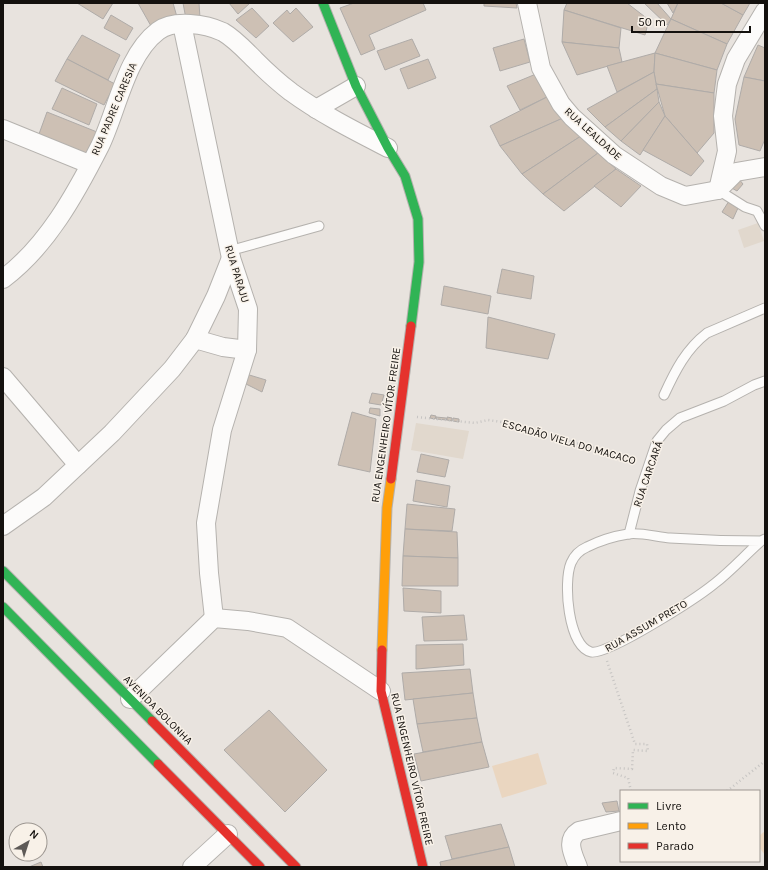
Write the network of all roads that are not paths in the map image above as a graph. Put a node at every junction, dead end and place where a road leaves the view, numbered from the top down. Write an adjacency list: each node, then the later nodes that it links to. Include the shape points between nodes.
1 (323, 3): 5 (street, RUA ENGENHEIRO VÍTOR FREIRE)
2 (527, 3): 11 (street, RUA LEALDADE, via 541,68 561,104 572,117 614,155 661,186 686,196)
3 (765, 11): 11 (street, via 736,59 727,84 724,116 727,151)
4 (182, 24): 6 (street, RUA PADRE CARESIA, via 210,28 233,39 266,71); 9 (street, RUA PADRE CARESIA, via 166,26 158,31 136,57 100,146); 14 (street, RUA PARAJU)
5 (356, 86): 6 (street); 8 (street, RUA ENGENHEIRO VÍTOR FREIRE)
6 (316, 109): 8 (street, RUA PADRE CARESIA)
7 (3, 129): 9 (street)
8 (388, 148): 29 (street, RUA ENGENHEIRO VÍTOR FREIRE, via 405,176 418,219 420,262 387,508)
9 (89, 164): 15 (street, RUA PADRE CARESIA, via 56,223 21,265)
10 (765, 167): 11 (street, via 736,172)
11 (718, 190): 13 (lane, via 745,207 757,211)
12 (319, 226): 14 (lane)
13 (765, 226)
14 (230, 255): 17 (street, via 216,296); 18 (street, RUA PARAJU, via 248,308)
15 (3, 279)
16 (765, 308): 21 (lane, via 700,339 684,356)
17 (195, 339): 18 (street, via 223,347); 22 (street, via 172,369)
18 (247, 350): 28 (street, RUA PARAJU, via 222,430 206,522 208,573)
19 (3, 377): 22 (street)
20 (765, 381): 24 (lane, RUA CARCARÁ, via 680,418 666,430 657,441 648,465)
21 (664, 395)
22 (78, 465): 23 (street, via 44,497)
23 (3, 526)
24 (629, 534): 25 (lane, RUA ASSUM PRETO, via 716,541); 25 (lane, RUA ASSUM PRETO, via 588,546 575,556 570,564 568,609 576,640 590,652 604,651 674,612 709,588)
25 (763, 540)
26 (3, 571): 30 (street, AVENIDA BOLONHA)
27 (3, 607): 32 (street)
28 (214, 618): 29 (street, via 287,628); 30 (street)
29 (381, 691): 36 (street, RUA ENGENHEIRO VÍTOR FREIRE)
30 (130, 699): 35 (street, AVENIDA BOLONHA)
31 (620, 821): 37 (street, via 574,834 571,846)
32 (228, 834): 33 (street); 34 (street)
33 (192, 867)
34 (260, 867)
35 (296, 867)
36 (423, 867)
37 (578, 867)

